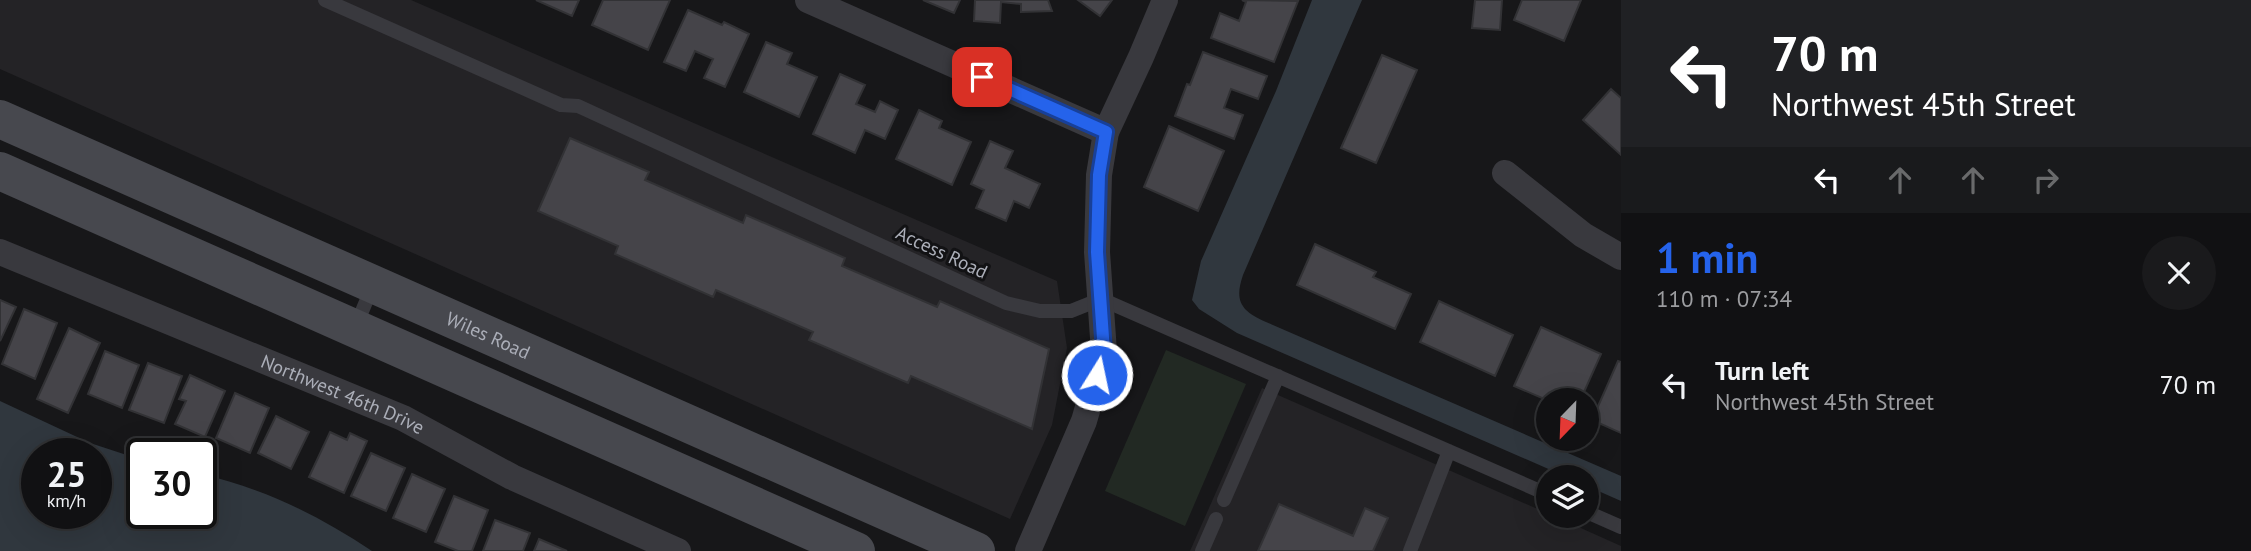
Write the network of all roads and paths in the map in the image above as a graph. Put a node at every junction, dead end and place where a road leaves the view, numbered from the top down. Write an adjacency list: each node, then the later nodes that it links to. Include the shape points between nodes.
1 (325, 0): 11 (lane, Access Road, via 561,105 578,106 1006,303 1040,311 1071,311)
2 (808, 0): 5 (street)
3 (1165, 0): 5 (street)
4 (0, 119): 10 (main road, Wiles Road)
5 (1106, 132): 11 (street, via 1099,175)
6 (0, 171): 12 (main road)
7 (1505, 173): 9 (street, via 1583,235)
8 (0, 252): 20 (street, Northwest 46th Drive, via 403,418 512,477)
9 (1621, 257)
10 (374, 284): 12 (lane); 22 (main road, Wiles Road)
11 (1101, 299): 13 (lane); 23 (street, via 1104,352 1088,409)
12 (355, 329): 21 (main road)
13 (1278, 376): 14 (lane); 16 (lane)
14 (1449, 451): 15 (lane); 25 (lane)
15 (1536, 489)
16 (1224, 500)
17 (1599, 517): 19 (lane)
18 (1216, 519): 24 (lane)
19 (1621, 527)
20 (678, 551)
21 (856, 551)
22 (976, 551)
23 (1028, 551)
24 (1202, 551)
25 (1410, 551)

